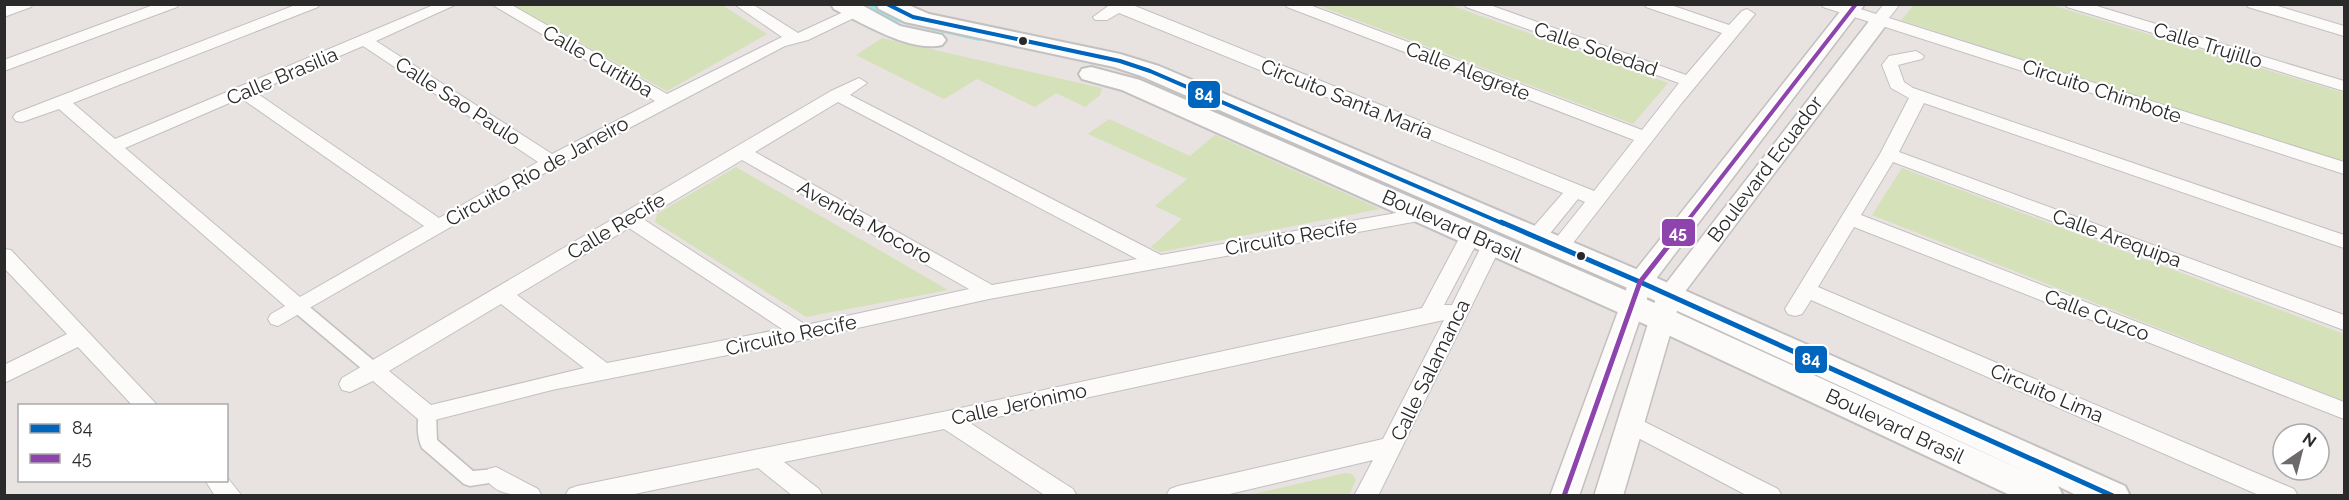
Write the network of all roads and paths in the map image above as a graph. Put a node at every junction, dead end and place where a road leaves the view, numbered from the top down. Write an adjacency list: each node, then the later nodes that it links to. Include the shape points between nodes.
1 (26, 4): 17 (street)
2 (172, 4): 26 (street)
3 (313, 4): 34 (street)
4 (450, 4): 24 (street, Calle Brasilia)
5 (498, 4): 33 (street, Calle Curitiba)
6 (741, 4): 23 (street)
7 (887, 4): 49 (main road, Boulevard Brasil, via 929,21 1136,66)
8 (1292, 4): 36 (street, Calle Alegrete)
9 (1471, 4): 27 (street, Calle Soledad)
10 (1651, 4): 21 (street)
11 (1828, 4): 16 (street, Circuito Chimbote)
12 (2072, 4): 29 (street, Calle Trujillo)
13 (2253, 4): 22 (street)
14 (1121, 6): 20 (street, Circuito Santa María); 42 (street, Circuito Santa María)
15 (847, 7): 23 (street, Circuito Río de Janeiro); 44 (main road, Boulevard Brasil, via 893,31 1124,82)
16 (1855, 7): 18 (street, Circuito Chimbote); 54 (street, Boulevard Ecuador)
17 (4, 12)
18 (1886, 13): 41 (street, Circuito Chimbote); 57 (street, Boulevard Ecuador)
19 (1747, 14): 21 (street)
20 (1101, 17)
21 (1732, 31): 27 (street)
22 (2344, 31)
23 (787, 38): 33 (street, Circuito Río de Janeiro)
24 (364, 40): 30 (street, Calle Brasilia); 40 (street, Calle Sao Paulo)
25 (1916, 56): 32 (street, via 1895,59 1890,65 1897,84)
26 (6, 63)
27 (1688, 81): 36 (street)
28 (859, 83): 31 (street, Calle Recife)
29 (2344, 86)
30 (244, 92): 37 (street, Calle Brasilia); 47 (street)
31 (837, 95): 38 (street, Calle Recife); 52 (street)
32 (1919, 96): 39 (street, Circuito Lima); 50 (street)
33 (667, 101): 40 (street, Circuito Río de Janeiro)
34 (61, 102): 35 (street); 37 (street)
35 (22, 117)
36 (1644, 137): 43 (street)
37 (113, 146): 56 (street)
38 (741, 152): 45 (street, Calle Recife); 53 (street, Avenida Mocoro)
39 (1889, 154): 46 (street, Circuito Lima); 61 (street, Calle Arequipa)
40 (552, 162): 47 (street, Circuito Río de Janeiro)
41 (2344, 168)
42 (1575, 191): 43 (street, Circuito Santa María); 49 (street)
43 (1598, 200): 49 (street)
44 (1424, 214): 48 (main road, Boulevard Brasil); 52 (street, Circuito Recife)
45 (628, 218): 55 (street, Calle Recife); 62 (street)
46 (1850, 218): 69 (street, Calle Cuzco); 89 (street, Circuito Lima, via 1801,299)
47 (437, 226): 56 (street, Circuito Río de Janeiro)
48 (1482, 239): 54 (main road, Boulevard Brasil); 58 (street, Calle Salamanca); 59 (street, Calle Salamanca)
49 (1547, 242): 54 (main road, Boulevard Brasil)
50 (2344, 242)
51 (4, 255): 63 (street)
52 (1157, 261): 53 (street, Circuito Recife)
53 (989, 292): 62 (street, Circuito Recife)
54 (1635, 293): 57 (main road, Boulevard Brasil); 84 (street, Boulevard Ecuador)
55 (502, 294): 64 (street, Calle Recife); 65 (street)
56 (299, 307): 60 (street, Circuito Río de Janeiro); 64 (street)
57 (1665, 307): 72 (street, Boulevard Ecuador); 87 (main road, Boulevard Brasil); 88 (main road, Boulevard Brasil)
58 (1459, 311): 59 (street, Calle Jerónimo); 73 (street, Calle Salamanca)
59 (1429, 314): 71 (street, Calle Jerónimo)
60 (278, 319)
61 (2344, 323)
62 (803, 333): 65 (street, Circuito Recife)
63 (82, 336): 66 (street); 68 (street)
64 (374, 370): 67 (street, Calle Recife); 70 (street)
65 (604, 372): 70 (street, Circuito Recife)
66 (4, 375)
67 (350, 384)
68 (146, 404)
69 (2344, 411)
70 (427, 414): 75 (street, via 428,443 470,479)
71 (947, 420): 74 (street, Calle Jerónimo); 81 (street)
72 (1631, 424): 85 (street, Boulevard Ecuador); 86 (street)
73 (1393, 446): 82 (street); 83 (street, Calle Salamanca)
74 (762, 458): 79 (street, Calle Jerónimo); 80 (street)
75 (496, 476): 78 (street)
76 (218, 482): 77 (street)
77 (230, 495)
78 (530, 495)
79 (577, 495)
80 (811, 495)
81 (1065, 495)
82 (1178, 495)
83 (1366, 495)
84 (1564, 495)
85 (1608, 495)
86 (1770, 495)
87 (2046, 495)
88 (2113, 495)
89 (2286, 495)

